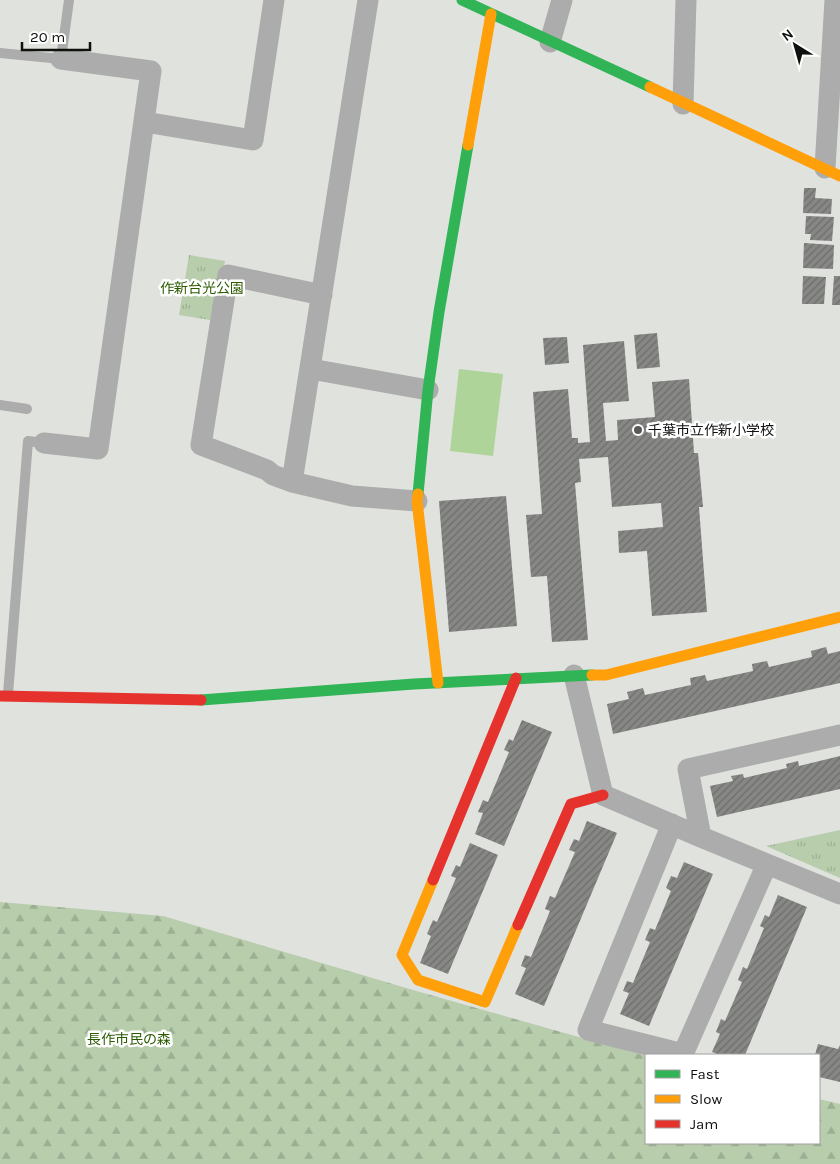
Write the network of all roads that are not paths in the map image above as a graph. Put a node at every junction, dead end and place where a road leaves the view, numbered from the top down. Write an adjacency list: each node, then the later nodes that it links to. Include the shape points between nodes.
1 (69, 0): 11 (lane)
2 (274, 0): 13 (street, via 252,140)
3 (368, 0): 15 (street)
4 (462, 0): 8 (street)
5 (562, 0): 9 (street)
6 (686, 0): 12 (street)
7 (835, 0): 14 (street)
8 (491, 14): 9 (street); 17 (street)
9 (550, 42): 12 (street)
10 (0, 53): 11 (lane)
11 (61, 59): 13 (street, via 151,71)
12 (683, 104): 14 (street)
13 (145, 122): 20 (street, via 98,449)
14 (832, 172)
15 (322, 296): 16 (street); 21 (street, via 228,275 201,445)
16 (311, 369): 17 (street); 21 (street)
17 (428, 390): 22 (street)
18 (0, 405): 19 (lane)
19 (27, 409)
20 (44, 443): 27 (lane, via 28,442)
21 (292, 482): 22 (street, via 352,496)
22 (417, 501): 26 (street)
23 (840, 617): 24 (street, via 606,675)
24 (574, 675): 25 (street); 29 (street)
25 (516, 678): 26 (street); 29 (street, via 402,955 418,980 485,1002 571,804)
26 (438, 683): 27 (street, via 209,700)
27 (4, 696)
28 (840, 735): 31 (street, via 688,769)
29 (603, 795): 30 (street)
30 (672, 824): 31 (street); 32 (street, via 588,1030 683,1054)
31 (702, 837): 32 (street)
32 (767, 864): 33 (street)
33 (840, 894)

